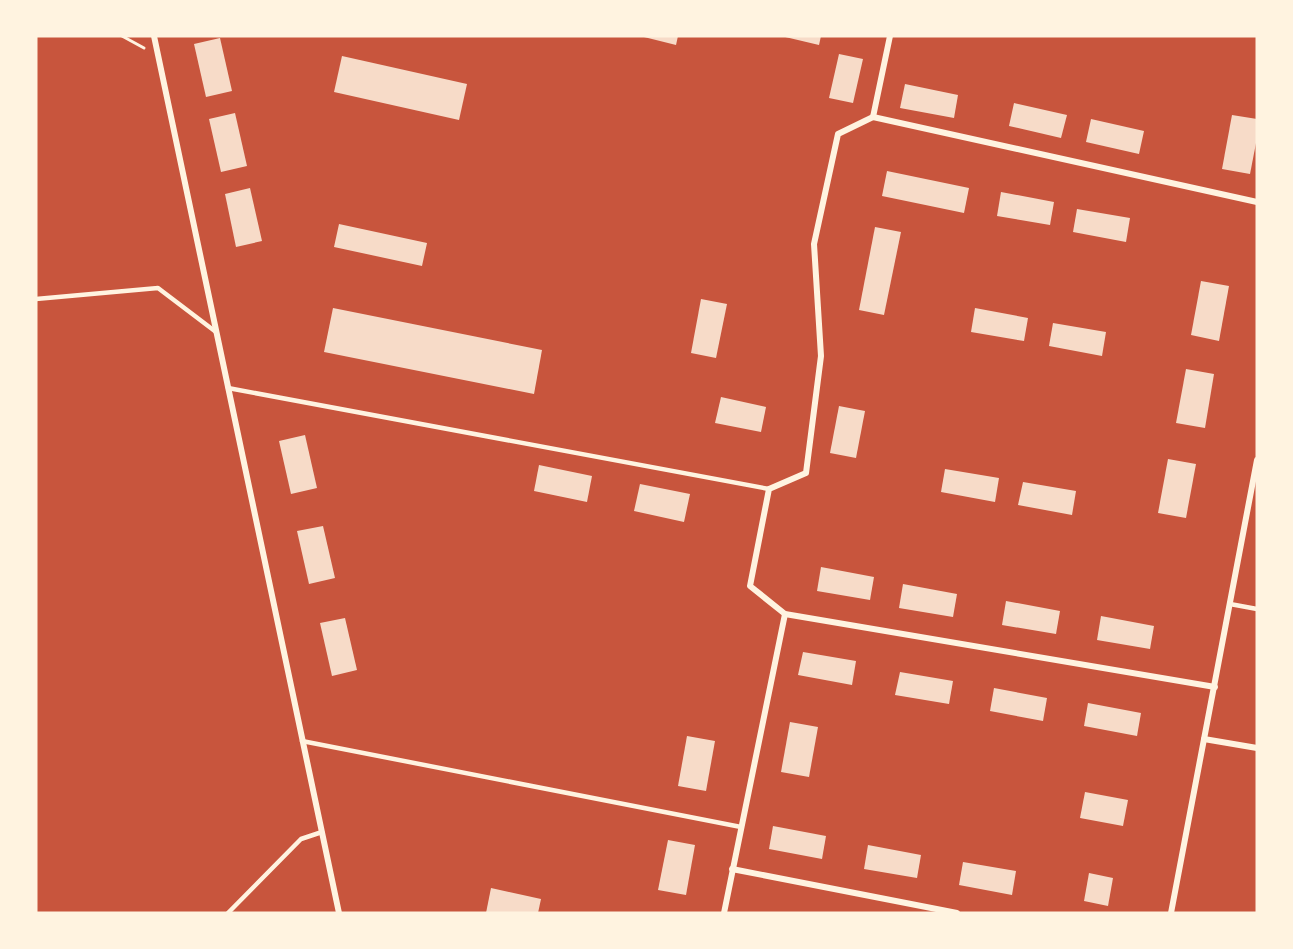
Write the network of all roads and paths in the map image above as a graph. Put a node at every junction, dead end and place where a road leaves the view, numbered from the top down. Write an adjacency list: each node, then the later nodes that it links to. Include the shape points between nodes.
1 (122, 36): 4 (path)
2 (154, 36): 4 (street)
3 (890, 36): 5 (street)
4 (158, 55): 8 (street)
5 (873, 117): 6 (street); 11 (street, via 838,134 814,244 821,356 806,473)
6 (1257, 202)
7 (36, 298): 8 (lane, via 158,288)
8 (216, 332): 9 (street)
9 (228, 388): 11 (lane); 17 (street)
10 (1257, 460): 12 (street)
11 (769, 489): 14 (street, via 750,586)
12 (1230, 604): 13 (lane); 15 (street)
13 (1257, 609)
14 (784, 614): 15 (street); 19 (street)
15 (1215, 687): 16 (street)
16 (1204, 739): 18 (street); 26 (street)
17 (302, 741): 19 (lane); 20 (street)
18 (1257, 748)
19 (741, 827): 21 (street)
20 (322, 832): 22 (lane, via 301,839); 23 (street)
21 (732, 869): 24 (street); 25 (street)
22 (228, 913)
23 (339, 913)
24 (724, 913)
25 (957, 913)
26 (1171, 913)

